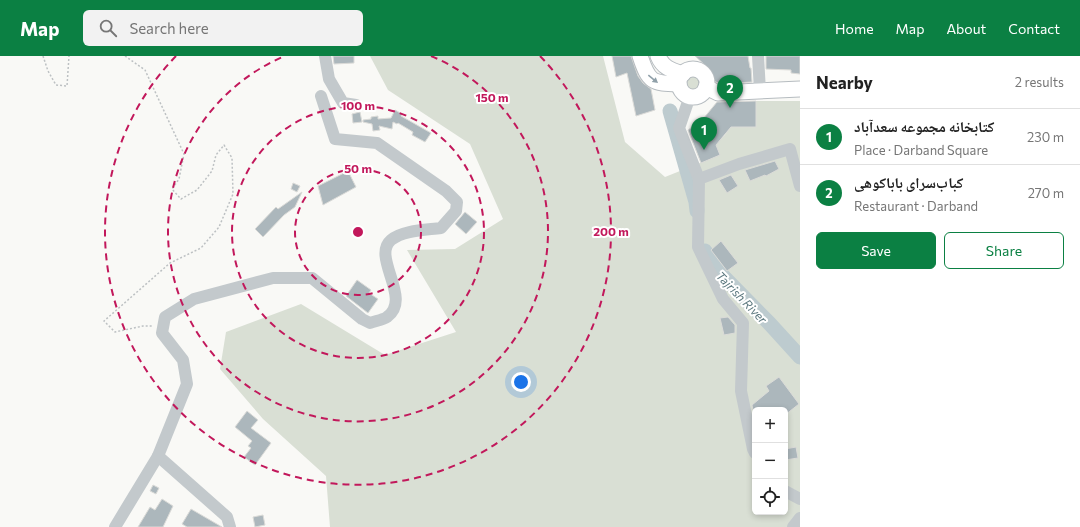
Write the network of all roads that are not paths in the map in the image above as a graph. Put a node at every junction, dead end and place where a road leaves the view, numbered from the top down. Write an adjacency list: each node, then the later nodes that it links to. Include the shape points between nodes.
1 (325, 56): 11 (street, via 329,79 343,103)
2 (640, 56): 5 (main road, one-way to 5, via 647,73 658,84)
3 (658, 56): 5 (main road, via 663,66)
4 (758, 56): 8 (street)
5 (681, 79): 6 (main road, via 690,69 698,70 705,75); 10 (main road, via 683,92)
6 (706, 87): 8 (main road, via 718,93); 10 (main road, via 702,94)
7 (800, 89): 8 (main road)
8 (760, 91)
9 (321, 96): 15 (street, via 335,139 377,143 446,191 458,202 456,211 441,228 397,236 385,248 385,257 396,296 394,310 387,318 370,322 362,319 312,278 273,278 194,299 165,317 162,333 183,360 187,384)
10 (690, 96): 12 (street, via 679,128)
11 (356, 105)
12 (699, 179): 13 (street, via 790,149); 14 (street, via 698,247 723,299 742,323 741,391)
13 (800, 186)
14 (752, 444)
15 (158, 456): 19 (street); 20 (street, via 227,517)
16 (788, 493): 17 (street)
17 (800, 499)
18 (800, 518): 21 (street)
19 (115, 527)
20 (230, 527)
21 (793, 527)

